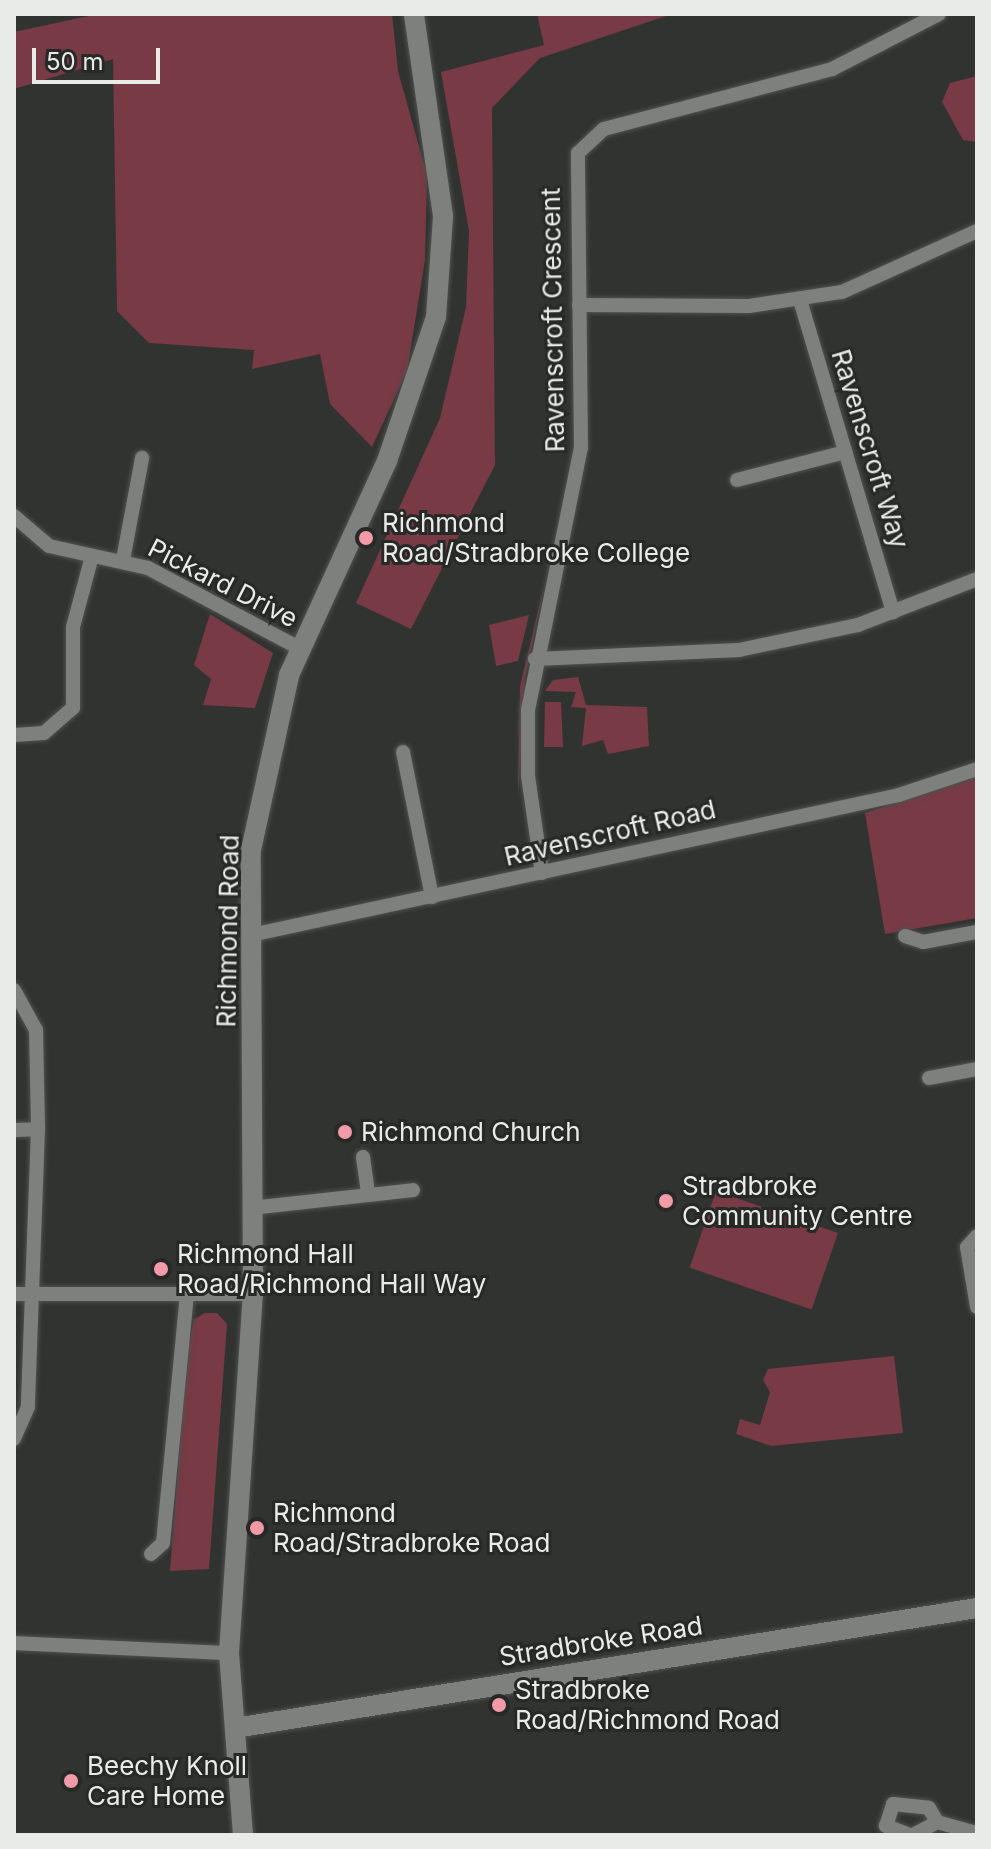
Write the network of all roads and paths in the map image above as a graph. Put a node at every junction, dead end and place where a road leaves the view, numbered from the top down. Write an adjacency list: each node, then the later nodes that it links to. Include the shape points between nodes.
1 (414, 14): 14 (main road, Richmond Road, via 443,216 436,317 387,461)
2 (939, 14): 5 (street, Ravenscroft Crescent, via 832,69 592,135 576,164)
3 (977, 231): 4 (street, via 884,278)
4 (800, 300): 5 (street); 6 (street, Ravenscroft Way)
5 (579, 305): 15 (street, Ravenscroft Crescent, via 578,469)
6 (845, 452): 8 (street); 13 (street, Ravenscroft Way)
7 (142, 458): 11 (street, Pickard Drive)
8 (737, 480)
9 (14, 516): 10 (street, Pickard Drive, via 49,546)
10 (92, 556): 11 (street, Pickard Drive); 16 (street, via 73,627 73,708 44,733)
11 (123, 560): 14 (street, Pickard Drive, via 173,578)
12 (977, 579): 13 (street)
13 (893, 612): 15 (street, via 739,650)
14 (301, 649): 22 (main road, Richmond Road, via 265,768 251,850)
15 (535, 659): 19 (street, Ravenscroft Crescent, via 528,776)
16 (14, 735)
17 (403, 752): 20 (street)
18 (977, 769): 19 (street, Ravenscroft Road, via 899,795)
19 (542, 873): 20 (street, Ravenscroft Road)
20 (432, 897): 22 (street, Ravenscroft Road)
21 (977, 932): 23 (street, via 923,942)
22 (251, 935): 32 (main road, Richmond Road)
23 (905, 936)
24 (14, 990): 27 (street, via 36,1030)
25 (977, 1069): 26 (street)
26 (929, 1078)
27 (38, 1129): 28 (street); 36 (street)
28 (14, 1130)
29 (363, 1157): 31 (street)
30 (413, 1190): 31 (street)
31 (368, 1192): 32 (street)
32 (251, 1208): 37 (main road, Richmond Road)
33 (977, 1236): 38 (street, via 967,1247)
34 (187, 1292): 36 (street); 37 (street); 40 (street, via 163,1543)
35 (14, 1294): 36 (street)
36 (36, 1294): 39 (street, via 27,1418)
37 (253, 1294): 43 (main road, Richmond Road)
38 (977, 1307)
39 (14, 1439)
40 (151, 1554)
41 (977, 1608): 44 (main road, Stradbroke Road)
42 (14, 1643): 43 (street)
43 (229, 1653): 44 (main road, Richmond Road)
44 (235, 1728): 47 (main road, Richmond Road)
45 (937, 1822): 46 (street); 48 (street); 48 (street, via 929,1808 893,1804 886,1826)
46 (977, 1833)
47 (243, 1835)
48 (912, 1835)

